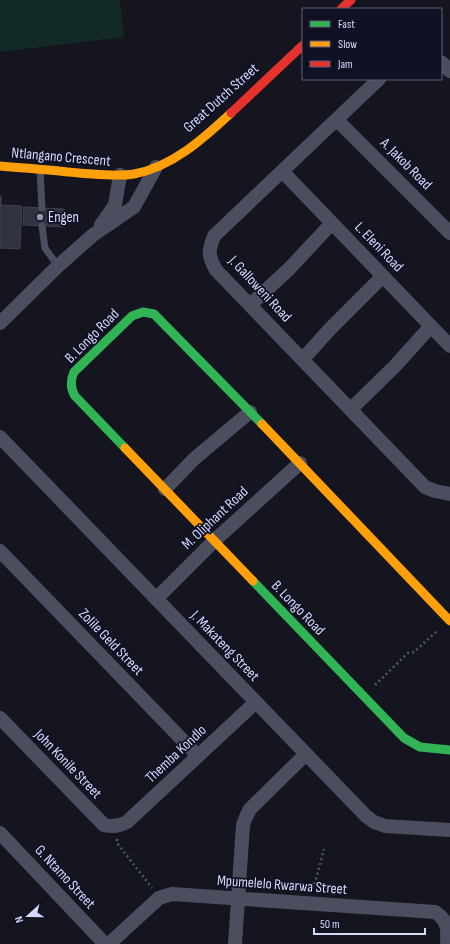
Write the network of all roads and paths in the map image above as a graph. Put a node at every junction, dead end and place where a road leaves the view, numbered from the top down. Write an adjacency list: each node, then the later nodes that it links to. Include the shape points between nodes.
1 (351, 0): 2 (street)
2 (342, 8)
3 (302, 46): 9 (street, Great Dutch Street, via 206,136 188,150)
4 (442, 63): 5 (street)
5 (450, 71)
6 (378, 80): 7 (street, J. Galloweni Road)
7 (337, 120): 11 (street, J. Galloweni Road); 15 (street, A. Jakob Road)
8 (0, 166): 10 (street, Ntlangano Crescent)
9 (156, 167): 12 (street, Great Dutch Street, via 134,174); 17 (street, via 134,207)
10 (40, 170): 12 (street, Ntlangano Crescent); 13 (lane)
11 (283, 172): 14 (street, L. Eleni Road); 20 (street, J. Galloweni Road, via 214,236 210,246 209,254 216,270)
12 (120, 175): 17 (street, via 113,210)
13 (42, 208)
14 (332, 223): 19 (street, L. Eleni Road); 20 (street, via 289,269)
15 (447, 224)
16 (42, 226): 18 (lane, via 45,248)
17 (93, 235): 18 (street)
18 (58, 266): 21 (street)
19 (383, 276): 22 (street, L. Eleni Road); 24 (street)
20 (250, 305): 24 (street, J. Galloweni Road)
21 (0, 323)
22 (431, 326): 23 (street, L. Eleni Road); 25 (street, via 395,366)
23 (450, 346)
24 (303, 359): 25 (street, J. Galloweni Road)
25 (350, 409): 30 (street, J. Galloweni Road, via 425,487)
26 (250, 412): 28 (street, B. Longo Road); 29 (street, via 194,459); 29 (street, B. Longo Road, via 158,317 146,312 132,316 74,372 71,378 72,391)
27 (0, 437): 33 (street, J. Makateng Street)
28 (300, 463): 31 (street, M. Oliphant Road); 34 (street, B. Longo Road)
29 (165, 490): 31 (street, B. Longo Road)
30 (450, 494)
31 (214, 541): 33 (street, M. Oliphant Road); 35 (street, B. Longo Road)
32 (0, 551): 40 (street, Zolile Geld Street)
33 (156, 600): 36 (street, J. Makateng Street)
34 (449, 620): 35 (path, via 414,652 408,653)
35 (363, 696): 38 (street, B. Longo Road, via 412,745)
36 (256, 702): 39 (street, J. Makateng Street); 40 (street, Themba Kondlo)
37 (0, 718): 41 (street, John Konile Street, via 104,825)
38 (450, 750)
39 (306, 754): 42 (street, J. Makateng Street, via 374,822 385,826); 46 (street, via 250,809 246,817)
40 (198, 756): 41 (street, Themba Kondlo, via 127,822)
41 (116, 826): 45 (path, via 117,843)
42 (450, 830)
43 (2, 840): 48 (street, G. Ntamo Street)
44 (324, 849): 47 (path)
45 (159, 898): 46 (street, Mpumelelo Rwarwa Street, via 172,894); 49 (street)
46 (239, 899): 47 (street, Mpumelelo Rwarwa Street); 50 (street)
47 (309, 903): 51 (street, Mpumelelo Rwarwa Street, via 435,912 448,927)
48 (105, 944)
49 (109, 944)
50 (235, 944)
51 (447, 944)

